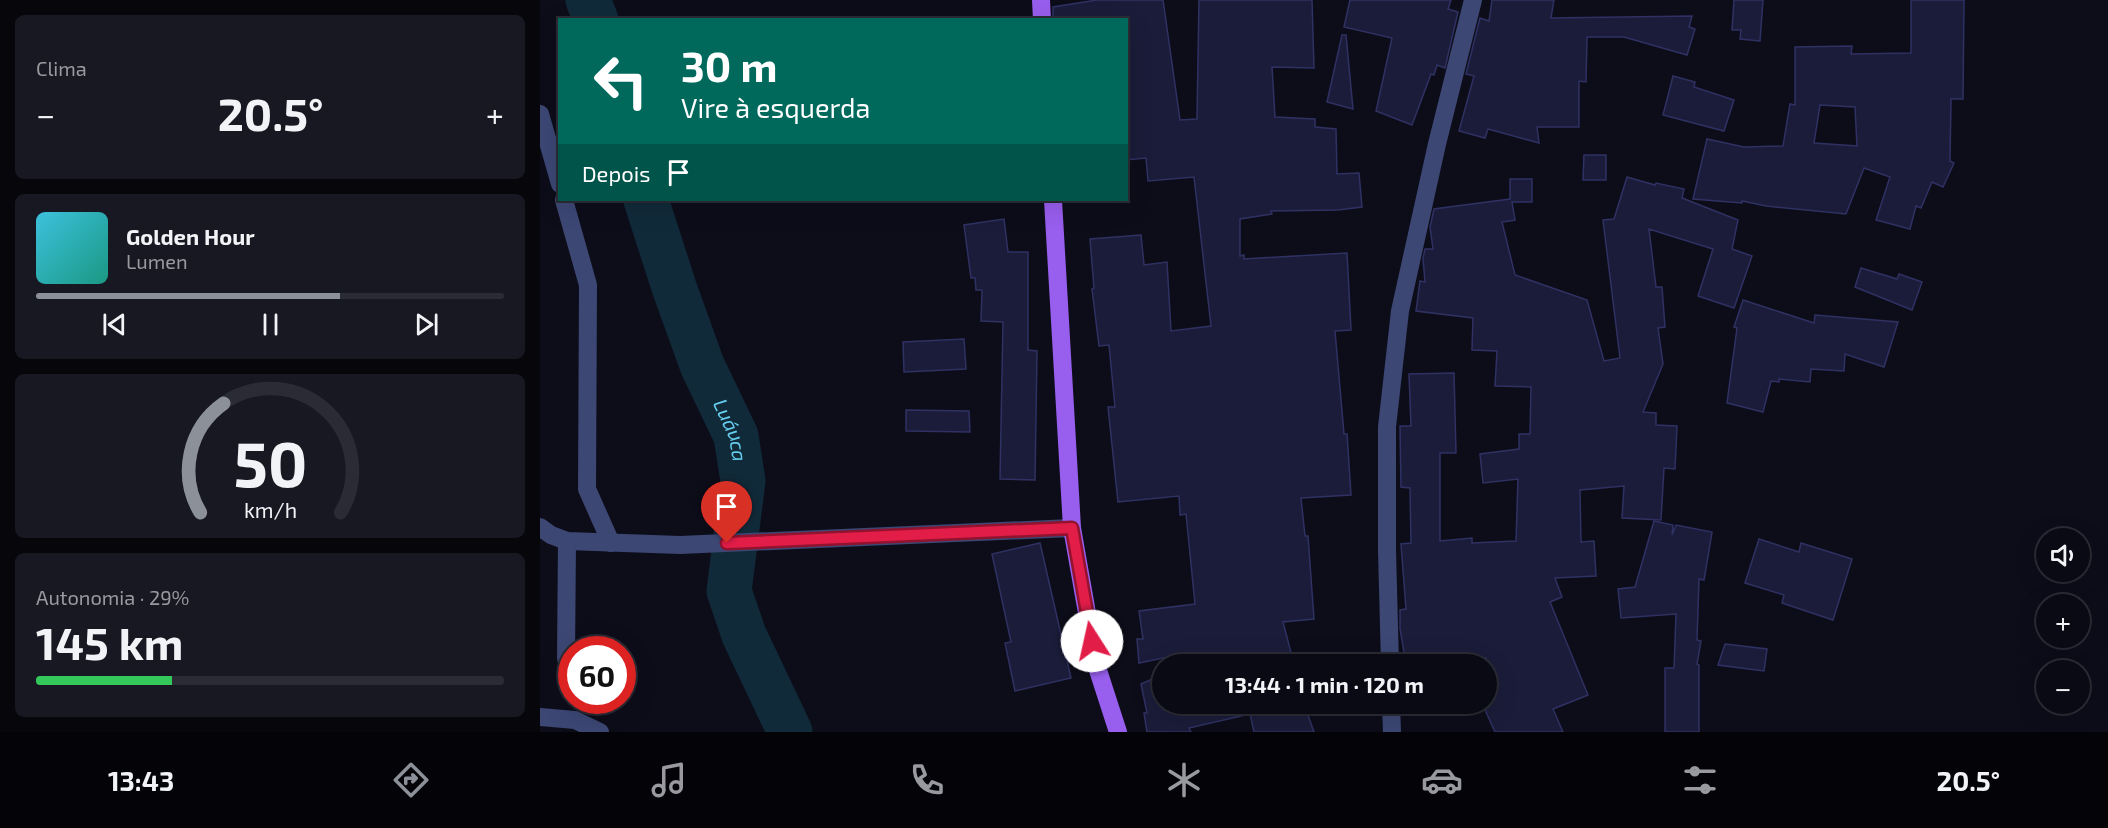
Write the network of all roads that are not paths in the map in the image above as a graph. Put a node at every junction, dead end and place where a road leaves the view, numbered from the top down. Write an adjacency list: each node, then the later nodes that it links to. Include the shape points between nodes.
1 (1041, 0): 3 (main road)
2 (1473, 0): 13 (street, via 1400,311 1388,427)
3 (1042, 18)
4 (540, 114): 5 (street)
5 (558, 177)
6 (564, 201): 11 (street, via 588,285 587,489)
7 (1053, 201): 9 (main road)
8 (540, 527): 10 (street)
9 (1072, 528): 11 (street, via 680,545); 19 (main road, via 1096,664)
10 (567, 542): 11 (street); 12 (street)
11 (611, 543)
12 (566, 636)
13 (1390, 654)
14 (574, 714): 17 (street)
15 (1392, 714): 20 (street)
16 (540, 717): 17 (street)
17 (575, 720): 18 (street)
18 (600, 732)
19 (1118, 732)
20 (1392, 732)

